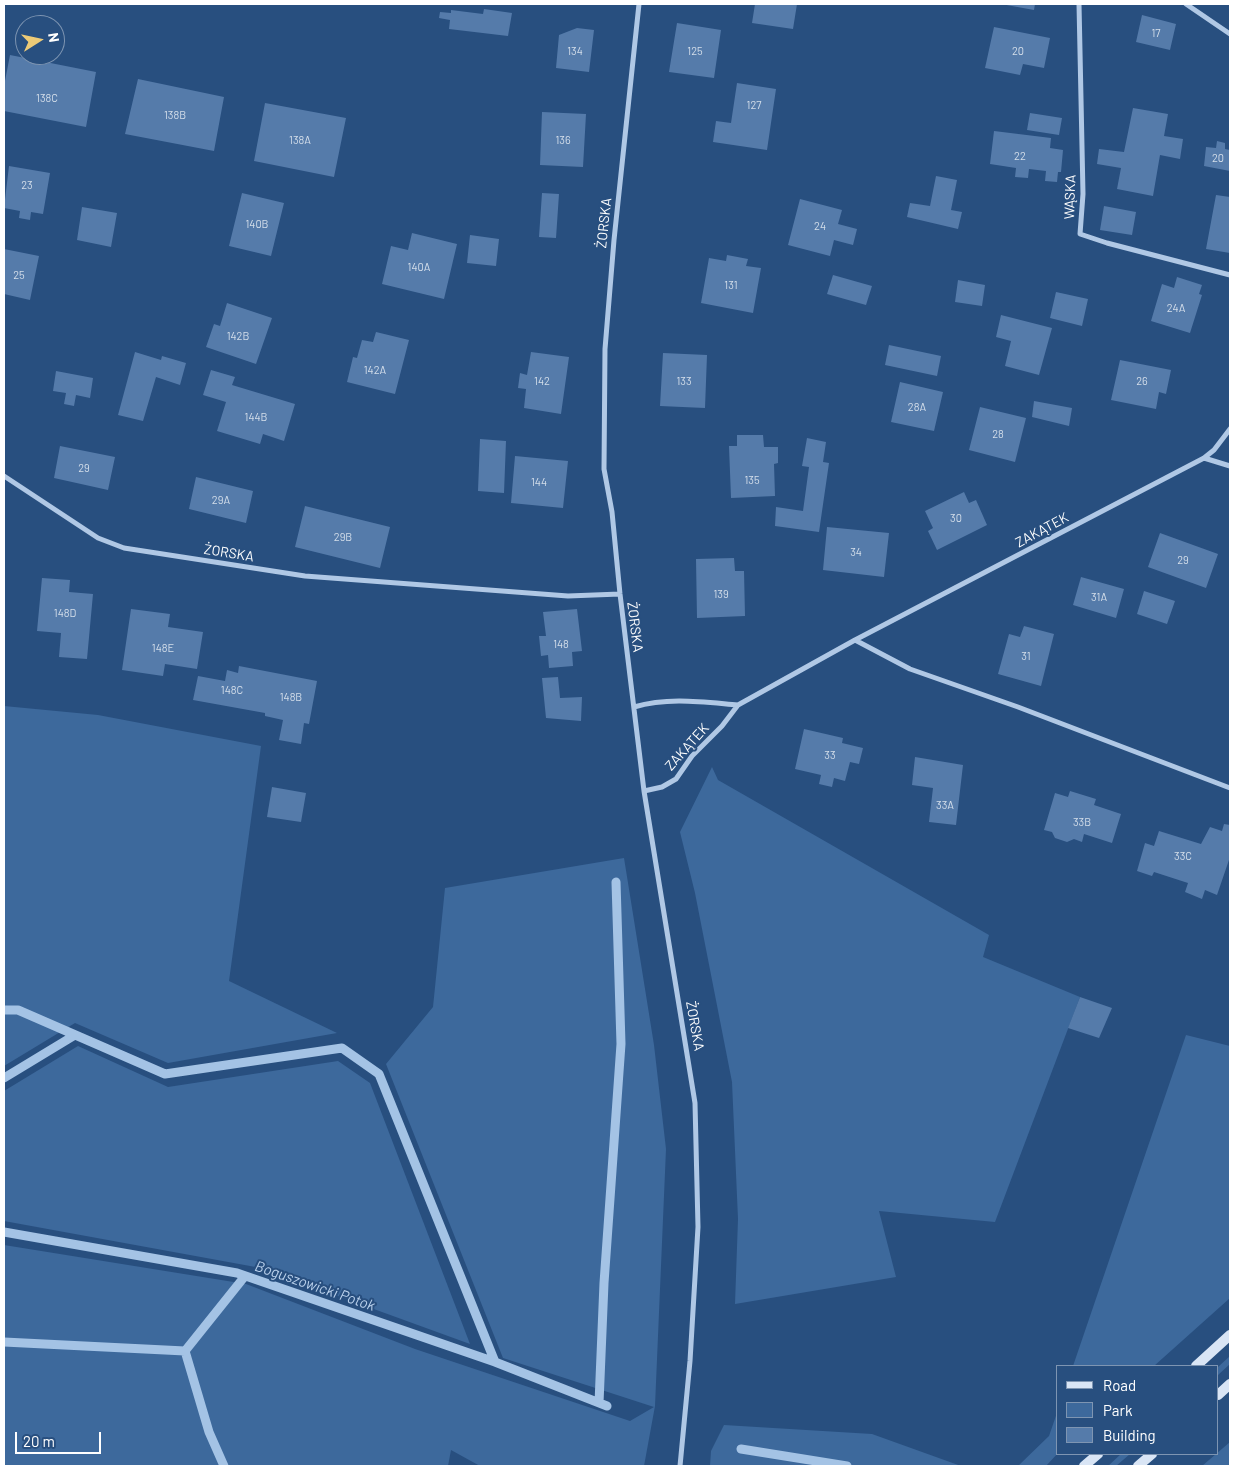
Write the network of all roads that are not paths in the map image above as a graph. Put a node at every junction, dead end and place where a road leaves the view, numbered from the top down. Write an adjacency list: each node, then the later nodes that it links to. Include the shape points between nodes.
1 (639, 4): 10 (street, ŻORSKA, via 605,349 604,469)
2 (1079, 4): 5 (street, WĄSKA, via 1083,194 1080,234)
3 (1186, 4): 4 (street)
4 (1230, 34)
5 (1230, 275)
6 (1230, 429): 7 (street, ZAKĄTEK)
7 (1204, 458): 8 (street); 11 (street, ZAKĄTEK)
8 (1230, 466)
9 (4, 476): 10 (street, ŻORSKA, via 98,538 124,548 324,578 568,596)
10 (620, 594): 13 (street, ŻORSKA)
11 (855, 640): 12 (street, ZAKĄTEK); 14 (street, via 910,669)
12 (738, 705): 13 (street, ZAKĄTEK, via 676,700 657,701); 15 (street, ZAKĄTEK, via 692,756 676,779 662,787)
13 (634, 708): 15 (street, ŻORSKA)
14 (1230, 788)
15 (644, 790): 22 (street, ŻORSKA, via 695,1103 698,1227)
16 (1230, 1335): 17 (main road)
17 (1197, 1365)
18 (1230, 1384): 19 (main road)
19 (1219, 1394)
20 (1097, 1455): 23 (main road)
21 (1151, 1455): 24 (main road)
22 (680, 1466)
23 (1084, 1466)
24 (1138, 1466)

